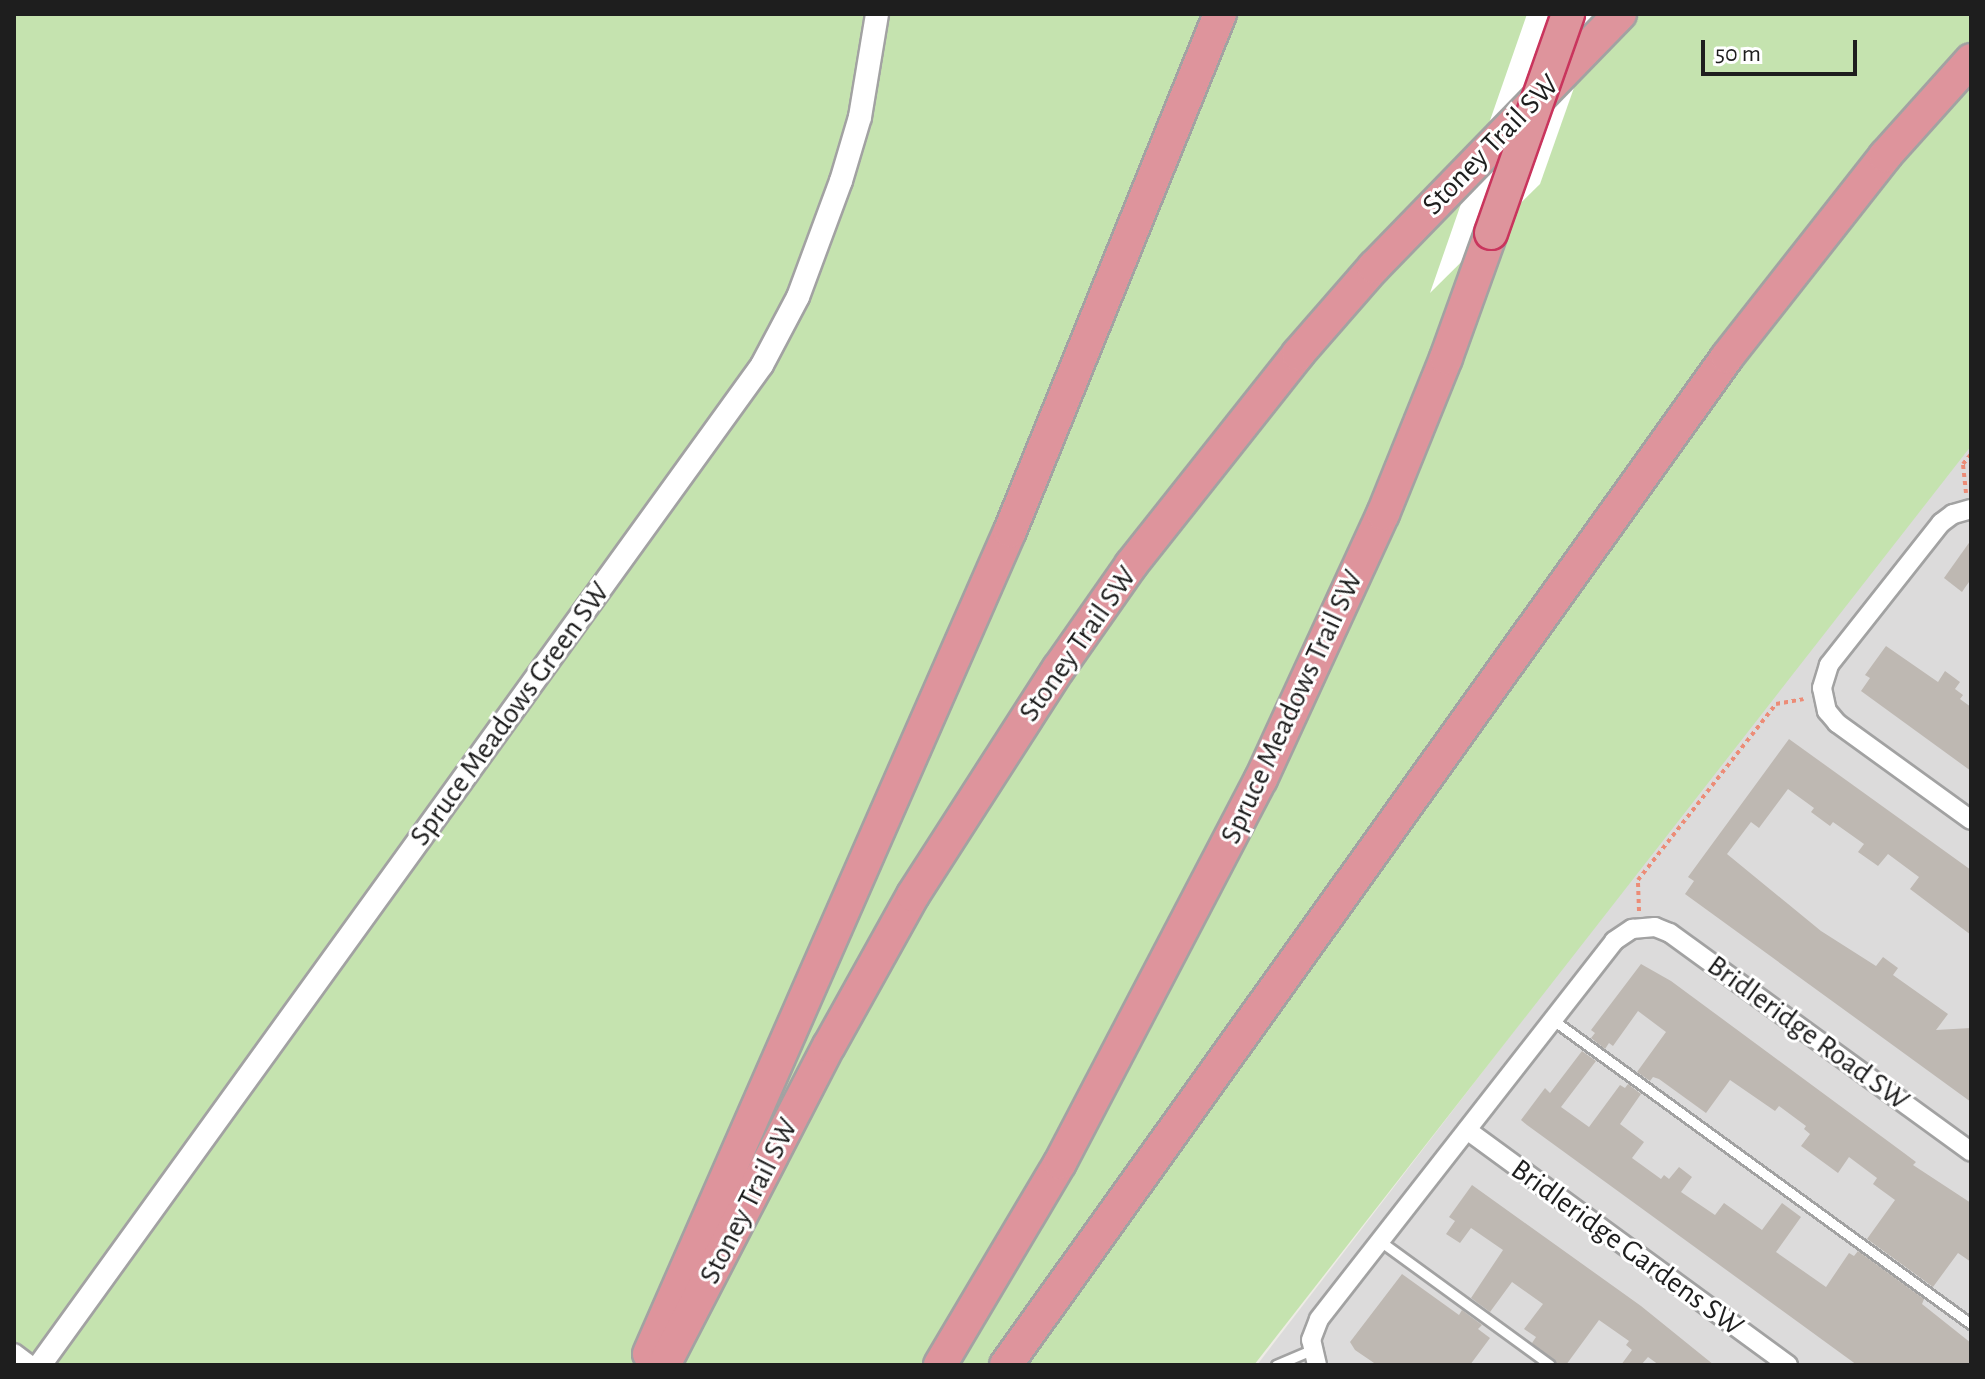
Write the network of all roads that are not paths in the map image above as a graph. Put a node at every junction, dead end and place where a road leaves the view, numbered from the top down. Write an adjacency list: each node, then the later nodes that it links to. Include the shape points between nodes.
1 (877, 14): 16 (street, Spruce Meadows Green SW, via 860,117 841,181 798,297 762,365)
2 (1220, 14): 17 (highway, via 998,560)
3 (1568, 14): 19 (highway, Spruce Meadows Trail SW, bridge, via 1446,358 1383,514 1261,779 1060,1163)
4 (1620, 14): 18 (highway, Stoney Trail SW, via 1374,267 1131,565 913,895)
5 (1971, 60): 20 (highway, via 1885,156 1727,357)
6 (1969, 509): 7 (street, via 1941,523 1829,665 1822,696 1837,723)
7 (1971, 820)
8 (1553, 1020): 9 (street); 10 (street, Bridleridge Road SW, via 1614,941 1639,927 1670,933); 12 (lane)
9 (1467, 1130): 11 (street); 23 (street, Bridleridge Gardens SW)
10 (1971, 1152)
11 (1380, 1241): 14 (street, via 1319,1319 1311,1340); 22 (lane)
12 (1971, 1324)
13 (14, 1353): 15 (street)
14 (1315, 1358): 21 (lane)
15 (30, 1365)
16 (40, 1365)
17 (644, 1365)
18 (664, 1365)
19 (940, 1365)
20 (1006, 1365)
21 (1276, 1365)
22 (1550, 1365)
23 (1788, 1365)

